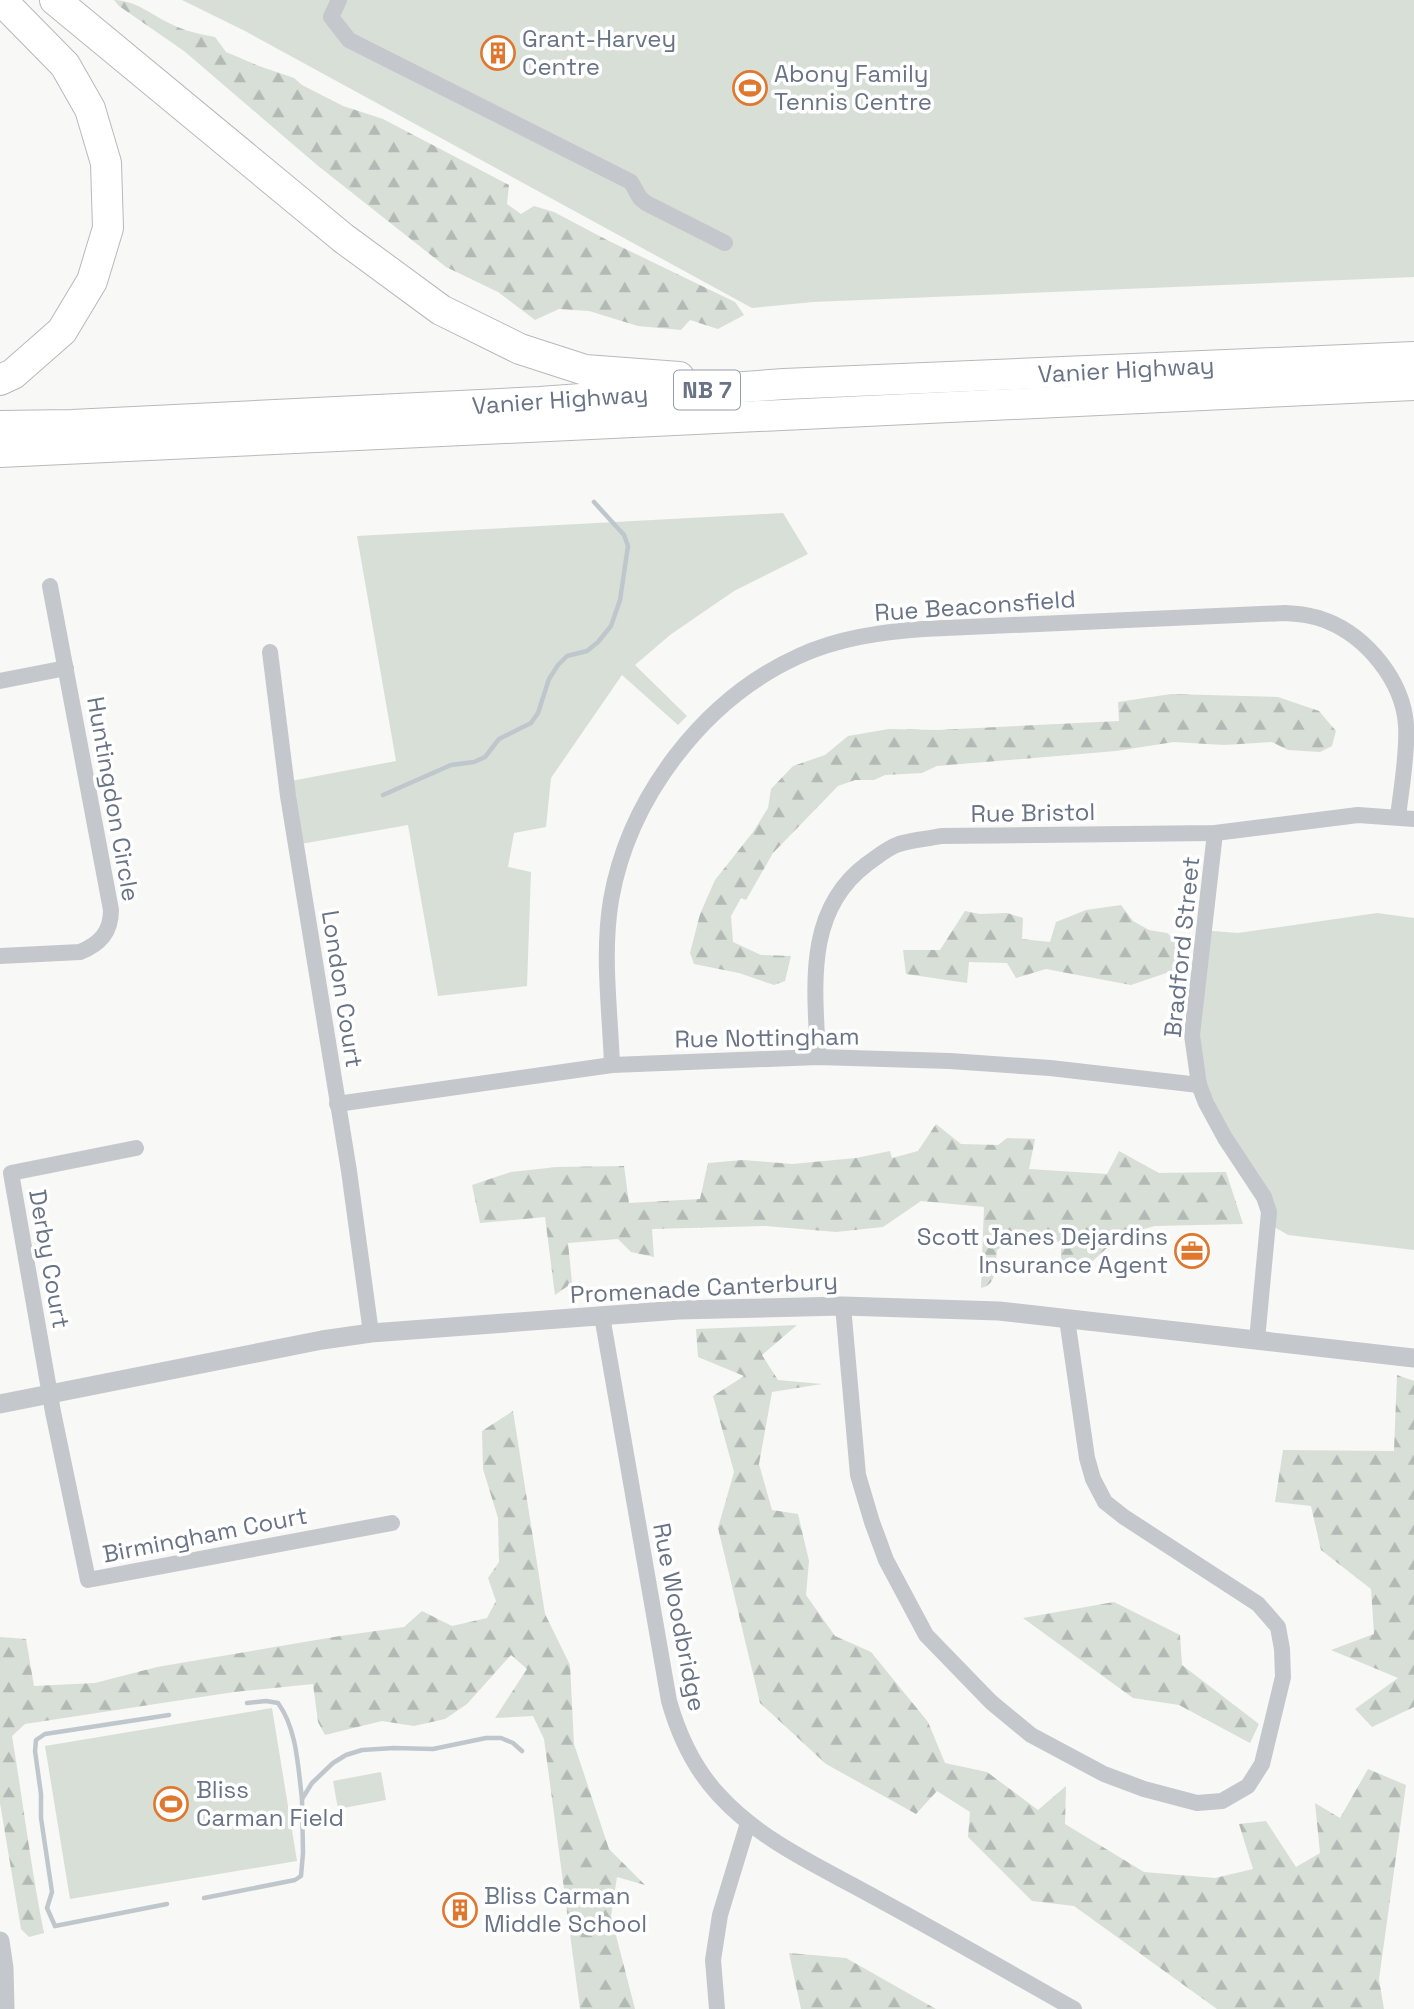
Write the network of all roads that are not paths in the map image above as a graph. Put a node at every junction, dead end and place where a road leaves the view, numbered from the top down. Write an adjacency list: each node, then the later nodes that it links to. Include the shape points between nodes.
1 (1, 0): 6 (highway, via 65,65 89,109 106,163 108,228 92,281 62,331)
2 (55, 0): 7 (highway, via 343,238 441,310 520,349 585,370)
3 (339, 0): 4 (street, via 331,17 341,33 357,45 631,182 646,204)
4 (725, 243)
5 (1414, 357): 7 (highway, Vanier Highway / NB 7)
6 (0, 380)
7 (784, 384): 9 (highway, Vanier Highway / NB 7, via 540,402)
8 (1414, 385): 10 (highway, Vanier Highway / NB 7)
9 (0, 426)
10 (0, 452)
11 (50, 586): 13 (street)
12 (270, 652): 21 (street, London Court)
13 (66, 668): 14 (street, Huntingdon Circle); 17 (street, Huntingdon Circle, via 111,920 100,941 80,953)
14 (0, 681)
15 (1406, 818): 16 (street, Rue Bristol, via 1358,816); 19 (street, Rue Beaconsfield, via 1406,725 1396,690 1363,644 1337,625 1315,617 1232,614 923,629 865,635 821,648 762,677 713,715 694,732 649,796 630,835 612,898 607,936)
16 (1216, 833): 18 (street, Rue Bristol, via 941,836 897,845 879,855 856,873 825,916 816,968); 20 (street, Bradford Street, via 1192,1035)
17 (0, 956)
18 (818, 1057): 19 (street, Rue Nottingham); 20 (street, Rue Nottingham, via 1050,1068)
19 (612, 1065): 21 (street, Rue Nottingham)
20 (1199, 1085): 27 (street, Bradford Street, via 1269,1212)
21 (337, 1104): 26 (street, London Court)
22 (136, 1148): 29 (street, Derby Court, via 11,1172)
23 (843, 1306): 24 (street, Promenade Canterbury); 25 (street, Promenade Canterbury, via 999,1311); 25 (street, via 858,1475 886,1560 926,1635 991,1702 1031,1735 1104,1774 1144,1788 1197,1803 1222,1801 1248,1786 1262,1763 1283,1677 1278,1627 1258,1604 1105,1502 1087,1458)
24 (601, 1316): 26 (street, Promenade Canterbury); 32 (street, Rue Woodbridge, via 668,1701 692,1761)
25 (1067, 1319): 27 (street, Promenade Canterbury)
26 (371, 1333): 29 (street, Promenade Canterbury)
27 (1257, 1340): 28 (street, Promenade Canterbury)
28 (1414, 1358)
29 (50, 1395): 30 (street, Promenade Canterbury); 31 (street, Birmingham Court, via 88,1580)
30 (0, 1404)
31 (392, 1523)
32 (748, 1823): 35 (street, via 716,1938); 36 (street, Rue Woodbridge, via 801,1858)
33 (0, 1941): 34 (street)
34 (5, 2009)
35 (717, 2009)
36 (1074, 2009)

